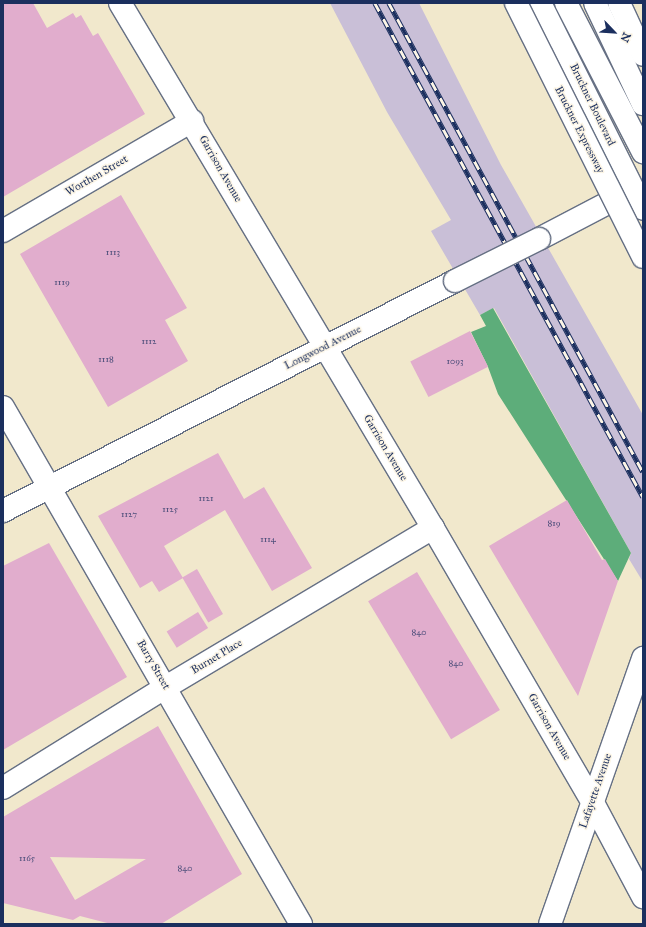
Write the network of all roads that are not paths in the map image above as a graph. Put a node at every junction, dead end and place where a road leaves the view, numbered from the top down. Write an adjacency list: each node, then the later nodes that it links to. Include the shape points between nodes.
1 (120, 3): 9 (main road, Garrison Avenue)
2 (516, 3): 13 (main road, Bruckner Expressway, bridge)
3 (540, 3): 11 (main road, Bruckner Boulevard)
4 (566, 3): 10 (main road)
5 (595, 3): 8 (main road)
6 (619, 3): 7 (main road)
7 (643, 55)
8 (643, 104)
9 (192, 121): 12 (main road, Worthen Street); 14 (main road, Garrison Avenue)
10 (643, 152)
11 (640, 194): 14 (main road, Longwood Avenue, bridge, via 539,239)
12 (3, 231)
13 (643, 257)
14 (324, 347): 16 (main road, Longwood Avenue); 18 (main road, Garrison Avenue)
15 (3, 407): 16 (main road, Barry Street)
16 (49, 487): 17 (main road, Longwood Avenue); 20 (main road, Barry Street)
17 (3, 510)
18 (433, 528): 20 (main road, Burnet Place); 22 (main road, Garrison Avenue)
19 (642, 660): 22 (main road, Lafayette Avenue)
20 (166, 687): 21 (main road, Burnet Place); 24 (main road, Barry Street)
21 (3, 788)
22 (592, 801): 23 (main road, Garrison Avenue); 25 (main road, Lafayette Avenue)
23 (643, 897)
24 (300, 924)
25 (550, 924)

